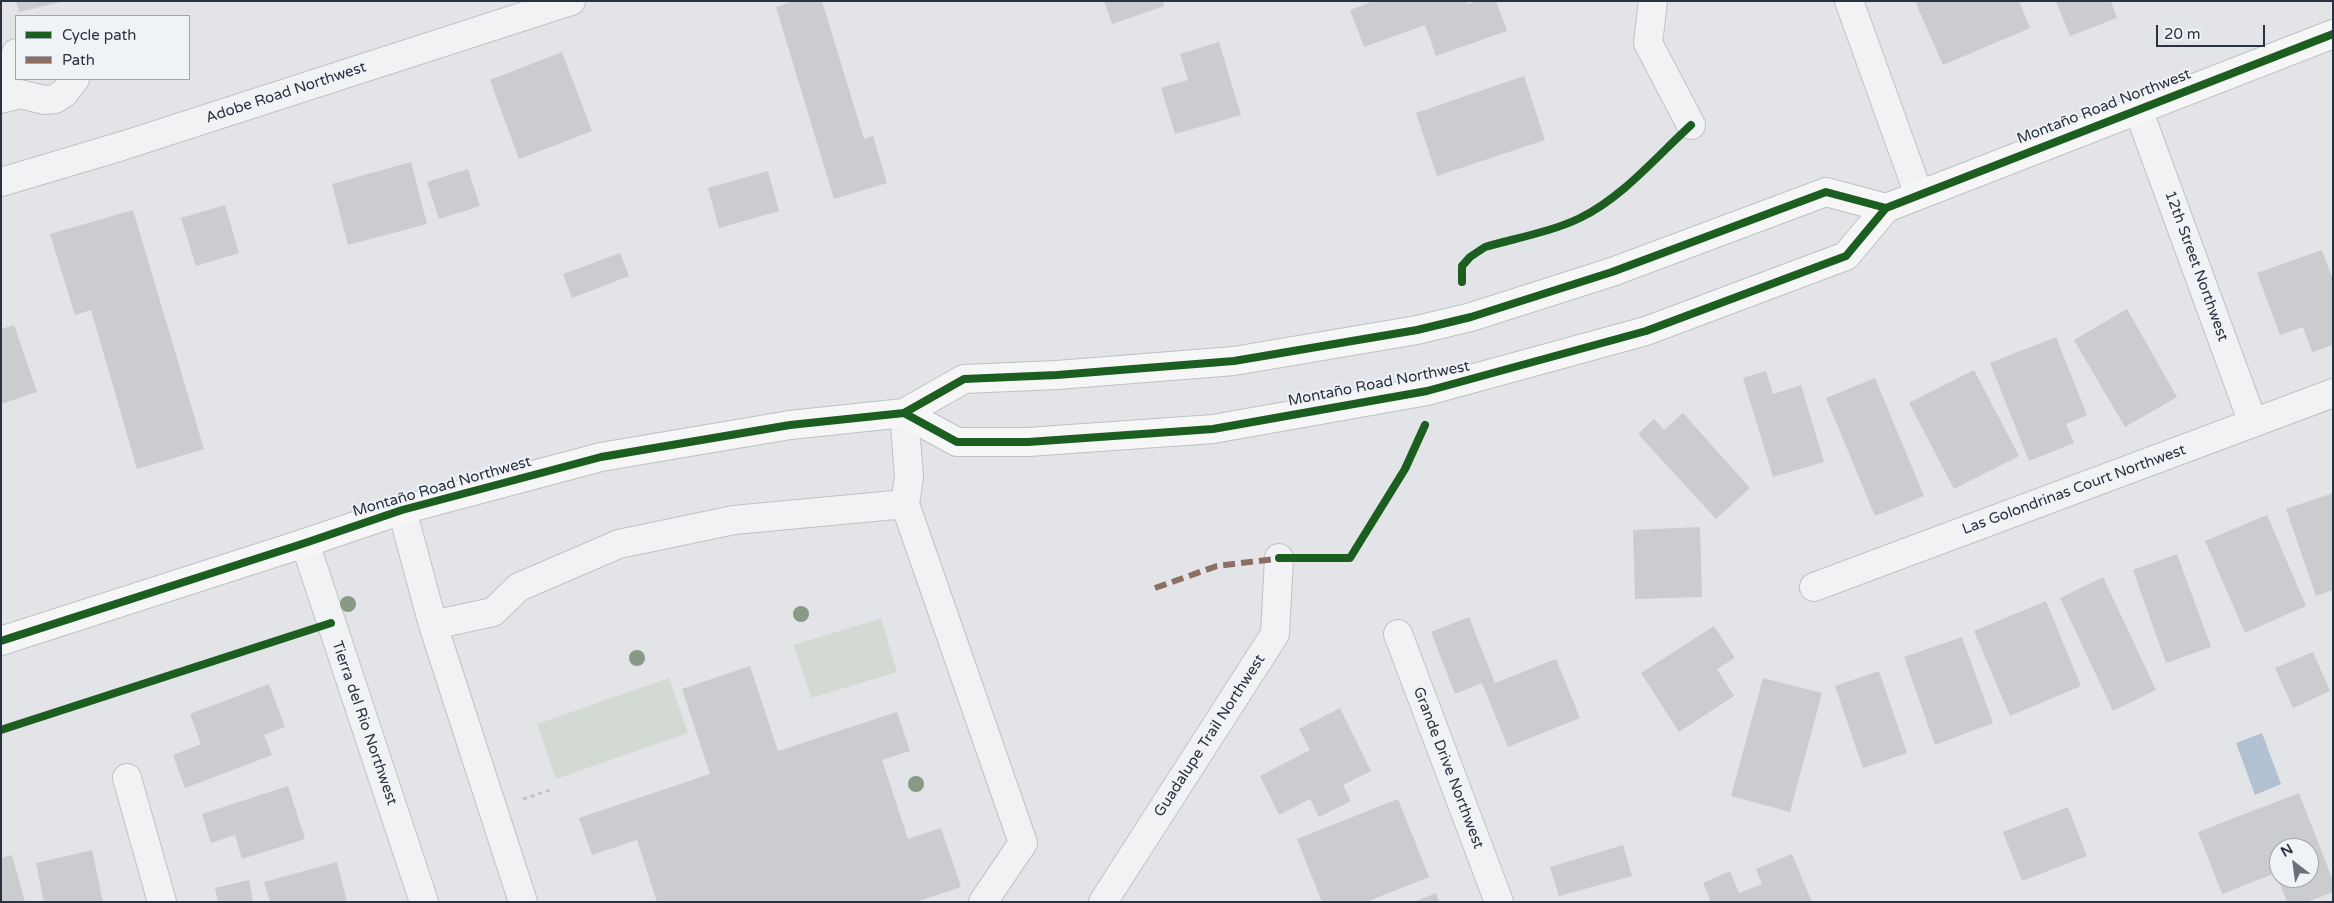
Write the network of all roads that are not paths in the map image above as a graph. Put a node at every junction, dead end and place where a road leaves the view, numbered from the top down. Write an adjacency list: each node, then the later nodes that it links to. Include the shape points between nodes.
1 (570, 1): 11 (street, Adobe Road Northwest, via 122,146)
2 (1653, 1): 10 (street, via 1648,43)
3 (1850, 1): 12 (street)
4 (2333, 34): 9 (main road, Montaño Road Northwest)
5 (15, 56): 6 (street)
6 (1, 80)
7 (74, 80): 8 (street, via 55,99 44,100 20,94)
8 (1, 99)
9 (2138, 108): 12 (main road, Montaño Road Northwest); 16 (street, 12th Street Northwest)
10 (1691, 125)
11 (2, 180)
12 (1919, 195): 13 (main road, Montaño Road Northwest)
13 (1886, 208): 15 (main road, Montaño Road Northwest, via 1826,192 1612,272 1471,317 1417,330 1234,361 964,379); 15 (main road, Montaño Road Northwest, via 1846,256 1646,331 1427,391 1213,429 1028,442 957,442)
14 (2333, 393): 16 (street, Las Golondrinas Court Northwest)
15 (904, 413): 17 (street, via 909,477); 18 (main road, Montaño Road Northwest, via 790,425 601,457)
16 (2253, 423): 21 (street, Las Golondrinas Court Northwest)
17 (906, 504): 22 (street, via 734,520 619,544 519,587 493,612); 29 (street, via 1023,844)
18 (402, 510): 19 (main road, Montaño Road Northwest); 22 (street)
19 (305, 544): 24 (main road, Montaño Road Northwest); 27 (street, Tierra del Rio Northwest)
20 (1278, 558): 30 (street, Guadalupe Trail Northwest, via 1275,634)
21 (1814, 587)
22 (433, 626): 28 (street)
23 (1398, 634): 31 (street, Grande Drive Northwest)
24 (1, 641)
25 (127, 778): 26 (street)
26 (162, 902)
27 (424, 902)
28 (523, 902)
29 (982, 902)
30 (1103, 902)
31 (1499, 902)

